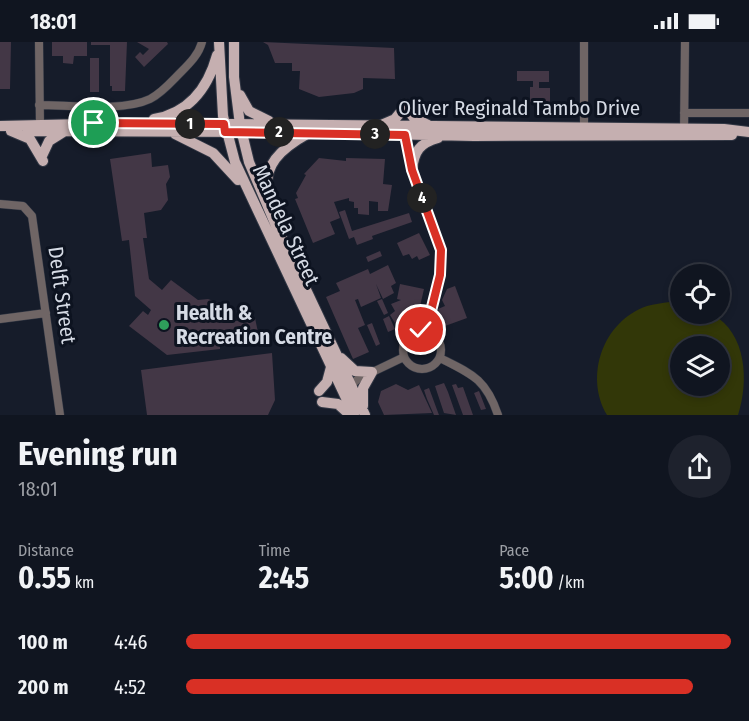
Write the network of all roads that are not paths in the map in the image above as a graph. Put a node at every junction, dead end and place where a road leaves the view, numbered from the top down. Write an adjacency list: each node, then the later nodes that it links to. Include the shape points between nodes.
1 (39, 42): 8 (street)
2 (202, 42): 8 (street, via 196,56 179,74 157,95 143,102)
3 (234, 42): 7 (main road)
4 (584, 42): 22 (street)
5 (685, 42): 9 (street)
6 (219, 44): 11 (main road, via 209,78 190,103 163,118); 18 (main road, Mandela Street)
7 (234, 77): 12 (main road, via 249,111 261,119); 18 (main road)
8 (39, 105): 17 (street)
9 (684, 113): 10 (street); 23 (street)
10 (749, 113)
11 (124, 123): 14 (main road); 18 (main road)
12 (285, 125): 15 (main road, Oliver Reginald Tambo Drive); 18 (main road, Oliver Reginald Tambo Drive)
13 (432, 126): 15 (main road, via 414,118 404,106 395,119); 20 (main road, Oliver Reginald Tambo Drive); 22 (main road, Oliver Reginald Tambo Drive)
14 (95, 127): 17 (main road); 19 (main road); 21 (main road)
15 (375, 127): 20 (main road, Oliver Reginald Tambo Drive)
16 (4, 128): 17 (main road); 19 (main road, via 30,139 43,158 49,141)
17 (40, 128): 19 (main road)
18 (233, 128): 21 (main road); 25 (main road, Oliver Reginald Tambo Drive); 28 (main road); 30 (main road, Mandela Street)
19 (65, 131)
20 (404, 131): 25 (main road, Oliver Reginald Tambo Drive); 26 (main road, Oliver Reginald Tambo Drive); 27 (street)
21 (169, 132): 28 (main road, via 220,159)
22 (584, 132): 23 (main road, Oliver Reginald Tambo Drive); 26 (main road, Oliver Reginald Tambo Drive)
23 (684, 132): 24 (main road, Oliver Reginald Tambo Drive)
24 (745, 132)
25 (309, 133): 30 (main road, via 280,151 269,170 267,187)
26 (447, 135): 27 (main road, via 420,146)
27 (412, 170): 33 (street, via 442,256)
28 (252, 200): 37 (main road, Mandela Street)
29 (0, 204): 31 (street, Delft Street, via 23,206 32,216)
30 (277, 228): 34 (main road, Mandela Street)
31 (46, 313): 32 (street); 40 (street, Delft Street)
32 (0, 319)
33 (426, 331): 35 (street, via 415,331 406,338); 36 (street, via 436,336 441,345)
34 (336, 354): 38 (main road, via 355,371); 39 (main road, Mandela Street)
35 (404, 357): 36 (street, via 420,369 434,365); 38 (street)
36 (440, 358): 42 (street, via 481,381)
37 (331, 367): 39 (main road, Mandela Street); 41 (main road, via 320,396)
38 (372, 372): 39 (street); 41 (main road, via 362,392)
39 (347, 383): 41 (main road, Mandela Street)
40 (60, 415)
41 (358, 415)
42 (498, 415)

